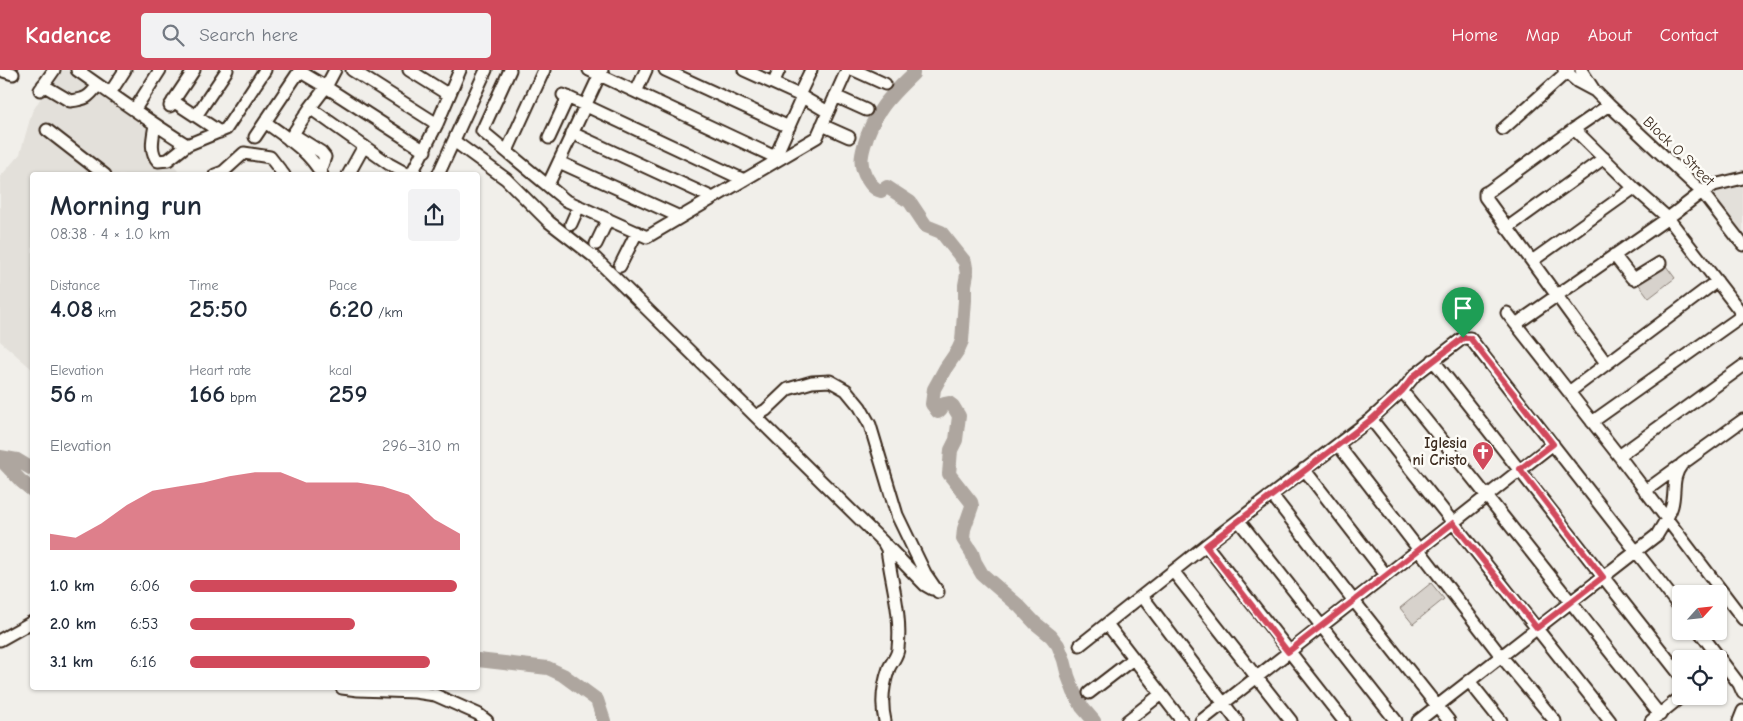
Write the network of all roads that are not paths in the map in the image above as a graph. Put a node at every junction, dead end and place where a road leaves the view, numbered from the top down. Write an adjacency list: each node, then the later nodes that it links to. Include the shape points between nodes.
1 (0, 70): 27 (street)
2 (54, 70): 30 (street, via 42,87 70,102 90,96)
3 (125, 70): 34 (street)
4 (160, 70): 41 (street)
5 (194, 70): 44 (street, via 171,104)
6 (227, 70): 44 (street)
7 (265, 70): 53 (street, via 229,125)
8 (336, 70): 31 (street)
9 (352, 70): 46 (street)
10 (409, 70): 35 (street)
11 (460, 70): 35 (street)
12 (486, 70): 59 (street)
13 (510, 70): 63 (street, via 482,130)
14 (544, 70): 63 (street)
15 (646, 70): 33 (street)
16 (665, 70): 49 (street)
17 (744, 70): 28 (street)
18 (779, 70): 28 (street)
19 (811, 70): 36 (street)
20 (846, 70): 37 (street)
21 (854, 70): 29 (street)
22 (1581, 70): 32 (street)
23 (300, 71): 31 (street); 45 (street)
24 (1567, 71): 32 (street, via 1578,82); 50 (street)
25 (84, 72): 30 (street)
26 (597, 72): 33 (street); 38 (street)
27 (14, 74)
28 (773, 83): 36 (street)
29 (885, 84)
30 (98, 85): 34 (street)
31 (326, 87): 40 (street); 62 (street)
32 (1594, 90): 39 (street, Block O Street)
33 (636, 92): 65 (street)
34 (110, 93): 41 (street)
35 (449, 95): 46 (street)
36 (801, 96): 43 (street); 49 (street)
37 (835, 96): 42 (street); 43 (street)
38 (585, 105): 54 (street); 58 (street, via 566,96); 78 (street)
39 (1609, 105): 51 (street); 81 (street, Block O Street)
40 (310, 108): 57 (street); 61 (street)
41 (135, 109): 47 (street)
42 (866, 110)
43 (828, 112): 48 (street)
44 (196, 116): 53 (street)
45 (265, 122): 55 (street); 57 (street)
46 (438, 124): 62 (street)
47 (155, 125): 60 (street); 60 (street, via 152,143 158,161 168,160)
48 (822, 125): 56 (street); 65 (street, via 817,137)
49 (789, 127): 65 (street)
50 (1503, 128)
51 (1574, 129): 64 (street); 88 (street, via 1485,194)
52 (47, 130): 68 (street)
53 (220, 132): 60 (street)
54 (572, 133): 66 (street); 82 (street)
55 (255, 137)
56 (849, 137)
57 (291, 138): 71 (street)
58 (549, 138)
59 (454, 140): 76 (street); 106 (street, via 506,179 549,222 593,256)
60 (187, 145)
61 (364, 146): 67 (street); 72 (street)
62 (425, 151): 75 (street)
63 (507, 151): 79 (street)
64 (1604, 158): 80 (street); 88 (street)
65 (774, 160): 78 (street)
66 (559, 162): 79 (street); 84 (street)
67 (389, 164): 73 (street); 74 (street)
68 (101, 172)
69 (223, 172): 70 (street, via 244,153 270,157)
70 (282, 172)
71 (320, 172)
72 (350, 172)
73 (385, 172)
74 (404, 172)
75 (412, 172)
76 (439, 172)
77 (1743, 178): 81 (street, via 1714,185)
78 (744, 180): 82 (street)
79 (548, 186): 83 (street, via 565,200)
80 (1634, 188): 85 (street); 93 (street)
81 (1702, 192): 85 (street); 91 (street, Block O Street)
82 (713, 198): 84 (street)
83 (579, 206): 86 (street); 87 (street)
84 (680, 217): 89 (street, via 647,237)
85 (1668, 218): 92 (street); 96 (street)
86 (608, 219): 89 (street); 90 (street)
87 (571, 224)
88 (1506, 228): 93 (street)
89 (637, 232): 95 (street)
90 (596, 244)
91 (1743, 245)
92 (1614, 255): 94 (street, via 1634,279); 97 (street)
93 (1532, 261): 97 (street)
94 (1660, 263)
95 (620, 266)
96 (1718, 281): 99 (street); 102 (street)
97 (1556, 295): 100 (street); 102 (street)
98 (1507, 313): 100 (street)
99 (1743, 315): 109 (street)
100 (1516, 324): 105 (street)
101 (1433, 360): 104 (street); 110 (street, via 1463,338 1470,338); 114 (street)
102 (1606, 363): 105 (street)
103 (1743, 366): 112 (street)
104 (1402, 391): 107 (street); 117 (street)
105 (1569, 392): 109 (street)
106 (756, 416): 122 (street); 122 (street, via 788,389 812,382 830,382 846,390 870,426 897,515 938,592 926,585)
107 (1372, 419): 111 (street); 121 (street)
108 (1743, 420): 113 (street)
109 (1592, 422): 112 (street)
110 (1553, 444): 114 (street); 125 (street)
111 (1338, 445): 115 (street); 124 (street)
112 (1619, 456): 116 (street)
113 (1682, 464): 116 (street); 119 (street, via 1674,476 1672,506)
114 (1520, 469): 117 (street); 128 (street)
115 (1304, 470): 118 (street); 127 (street)
116 (1645, 491): 119 (street)
117 (1487, 494): 121 (street); 132 (street)
118 (1272, 495): 120 (street); 131 (street)
119 (1667, 518): 125 (street, via 1657,535); 133 (street)
120 (1239, 520): 123 (street); 136 (street)
121 (1453, 523): 124 (street); 137 (street)
122 (883, 542): 157 (street, via 897,605 899,642 883,694)
123 (1206, 546): 126 (street); 140 (street)
124 (1419, 550): 127 (street); 141 (street)
125 (1636, 551): 128 (street); 130 (street)
126 (1173, 571): 129 (street); 145 (street)
127 (1386, 576): 131 (street)
128 (1603, 577): 132 (street); 143 (street)
129 (1142, 596): 135 (street); 151 (street)
130 (1672, 597)
131 (1354, 601): 136 (street); 153 (street)
132 (1570, 602): 137 (street); 155 (street)
133 (1743, 619)
134 (30, 623): 138 (street)
135 (1107, 624): 139 (street); 142 (street)
136 (1322, 626): 140 (street); 164 (street)
137 (1537, 628): 141 (street); 169 (street)
138 (0, 640)
139 (1080, 645)
140 (1288, 652): 145 (street); 163 (street)
141 (1501, 656): 146 (street); 168 (street)
142 (1133, 659): 148 (street); 150 (street)
143 (1672, 665)
144 (1727, 671): 149 (street)
145 (1257, 677): 151 (street); 162 (street)
146 (1469, 681): 153 (street); 167 (street)
147 (358, 690): 156 (street, via 435,695)
148 (1089, 693)
149 (1743, 693)
150 (1161, 694): 158 (street); 159 (street)
151 (1223, 704): 160 (street); 161 (street)
152 (1672, 704): 155 (street)
153 (1437, 706): 165 (street); 166 (street)
154 (1743, 711): 170 (street)
155 (1656, 718)
156 (478, 719)
157 (885, 721)
158 (1127, 721)
159 (1182, 721)
160 (1201, 721)
161 (1237, 721)
162 (1291, 721)
163 (1344, 721)
164 (1396, 721)
165 (1418, 721)
166 (1449, 721)
167 (1501, 721)
168 (1555, 721)
169 (1610, 721)
170 (1739, 721)

